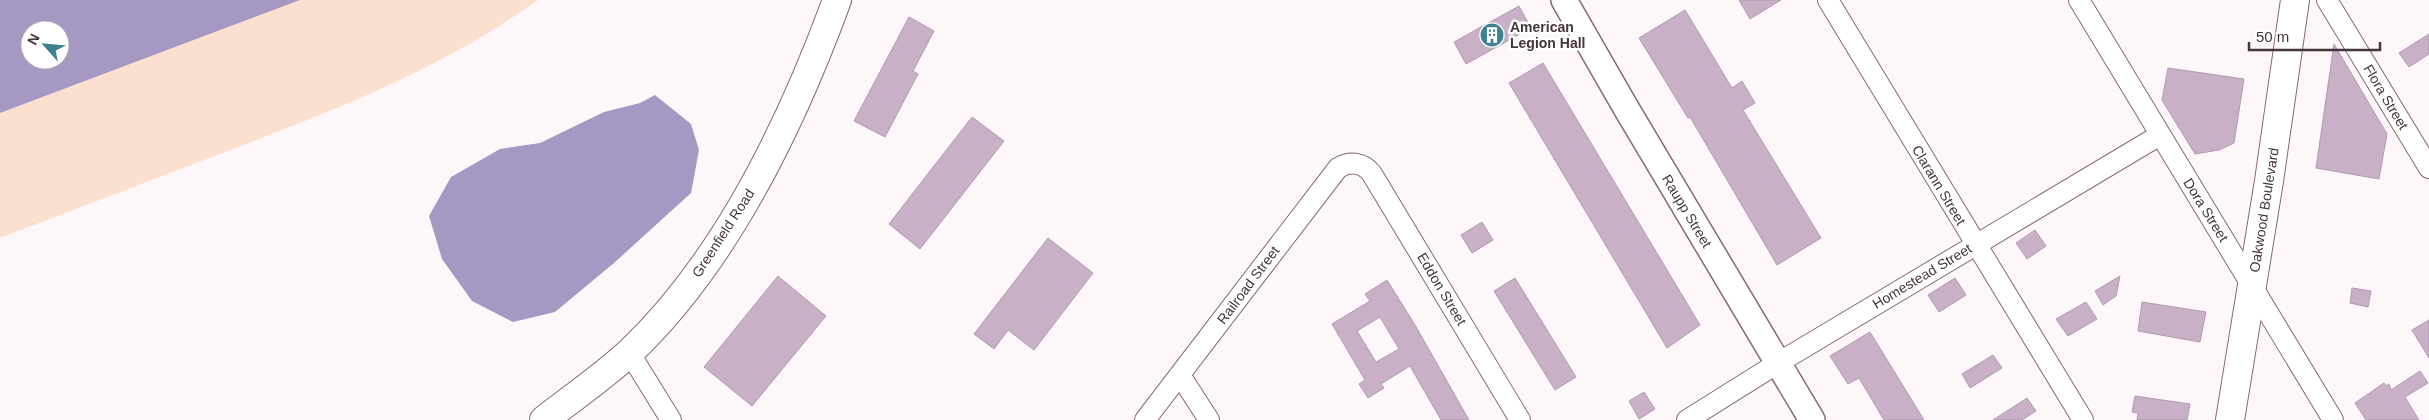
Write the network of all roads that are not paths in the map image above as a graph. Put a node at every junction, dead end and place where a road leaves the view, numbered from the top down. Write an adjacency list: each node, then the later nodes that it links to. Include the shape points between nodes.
1 (837, 0): 8 (main road, Greenfield Road)
2 (855, 0): 8 (main road)
3 (1564, 0): 15 (street, Raupp Street)
4 (1828, 0): 12 (street, Clarann Street)
5 (2079, 0): 9 (street, Dora Street)
6 (2295, 0): 13 (main road, Oakwood Boulevard)
7 (2327, 0): 11 (street, Flora Street)
8 (827, 29): 14 (main road, Greenfield Road, via 744,205 711,256 673,305)
9 (2160, 135): 12 (street, Homestead Street); 13 (street, Dora Street)
10 (1358, 163): 16 (street, Railroad Street, via 1338,168); 21 (street, Eddon Street, via 1372,174)
11 (2429, 168)
12 (1975, 245): 15 (street, Homestead Street); 24 (street, Clarann Street)
13 (2252, 285): 25 (main road, Oakwood Boulevard); 26 (street, Dora Street)
14 (629, 352): 17 (main road, Greenfield Road); 18 (street)
15 (1778, 363): 22 (street, Homestead Street); 23 (street, Raupp Street)
16 (1180, 375): 19 (street, Railroad Street); 20 (street)
17 (544, 420)
18 (671, 420)
19 (1145, 420)
20 (1209, 420)
21 (1520, 420)
22 (1687, 420)
23 (1812, 420)
24 (2083, 420)
25 (2230, 420)
26 (2333, 420)

